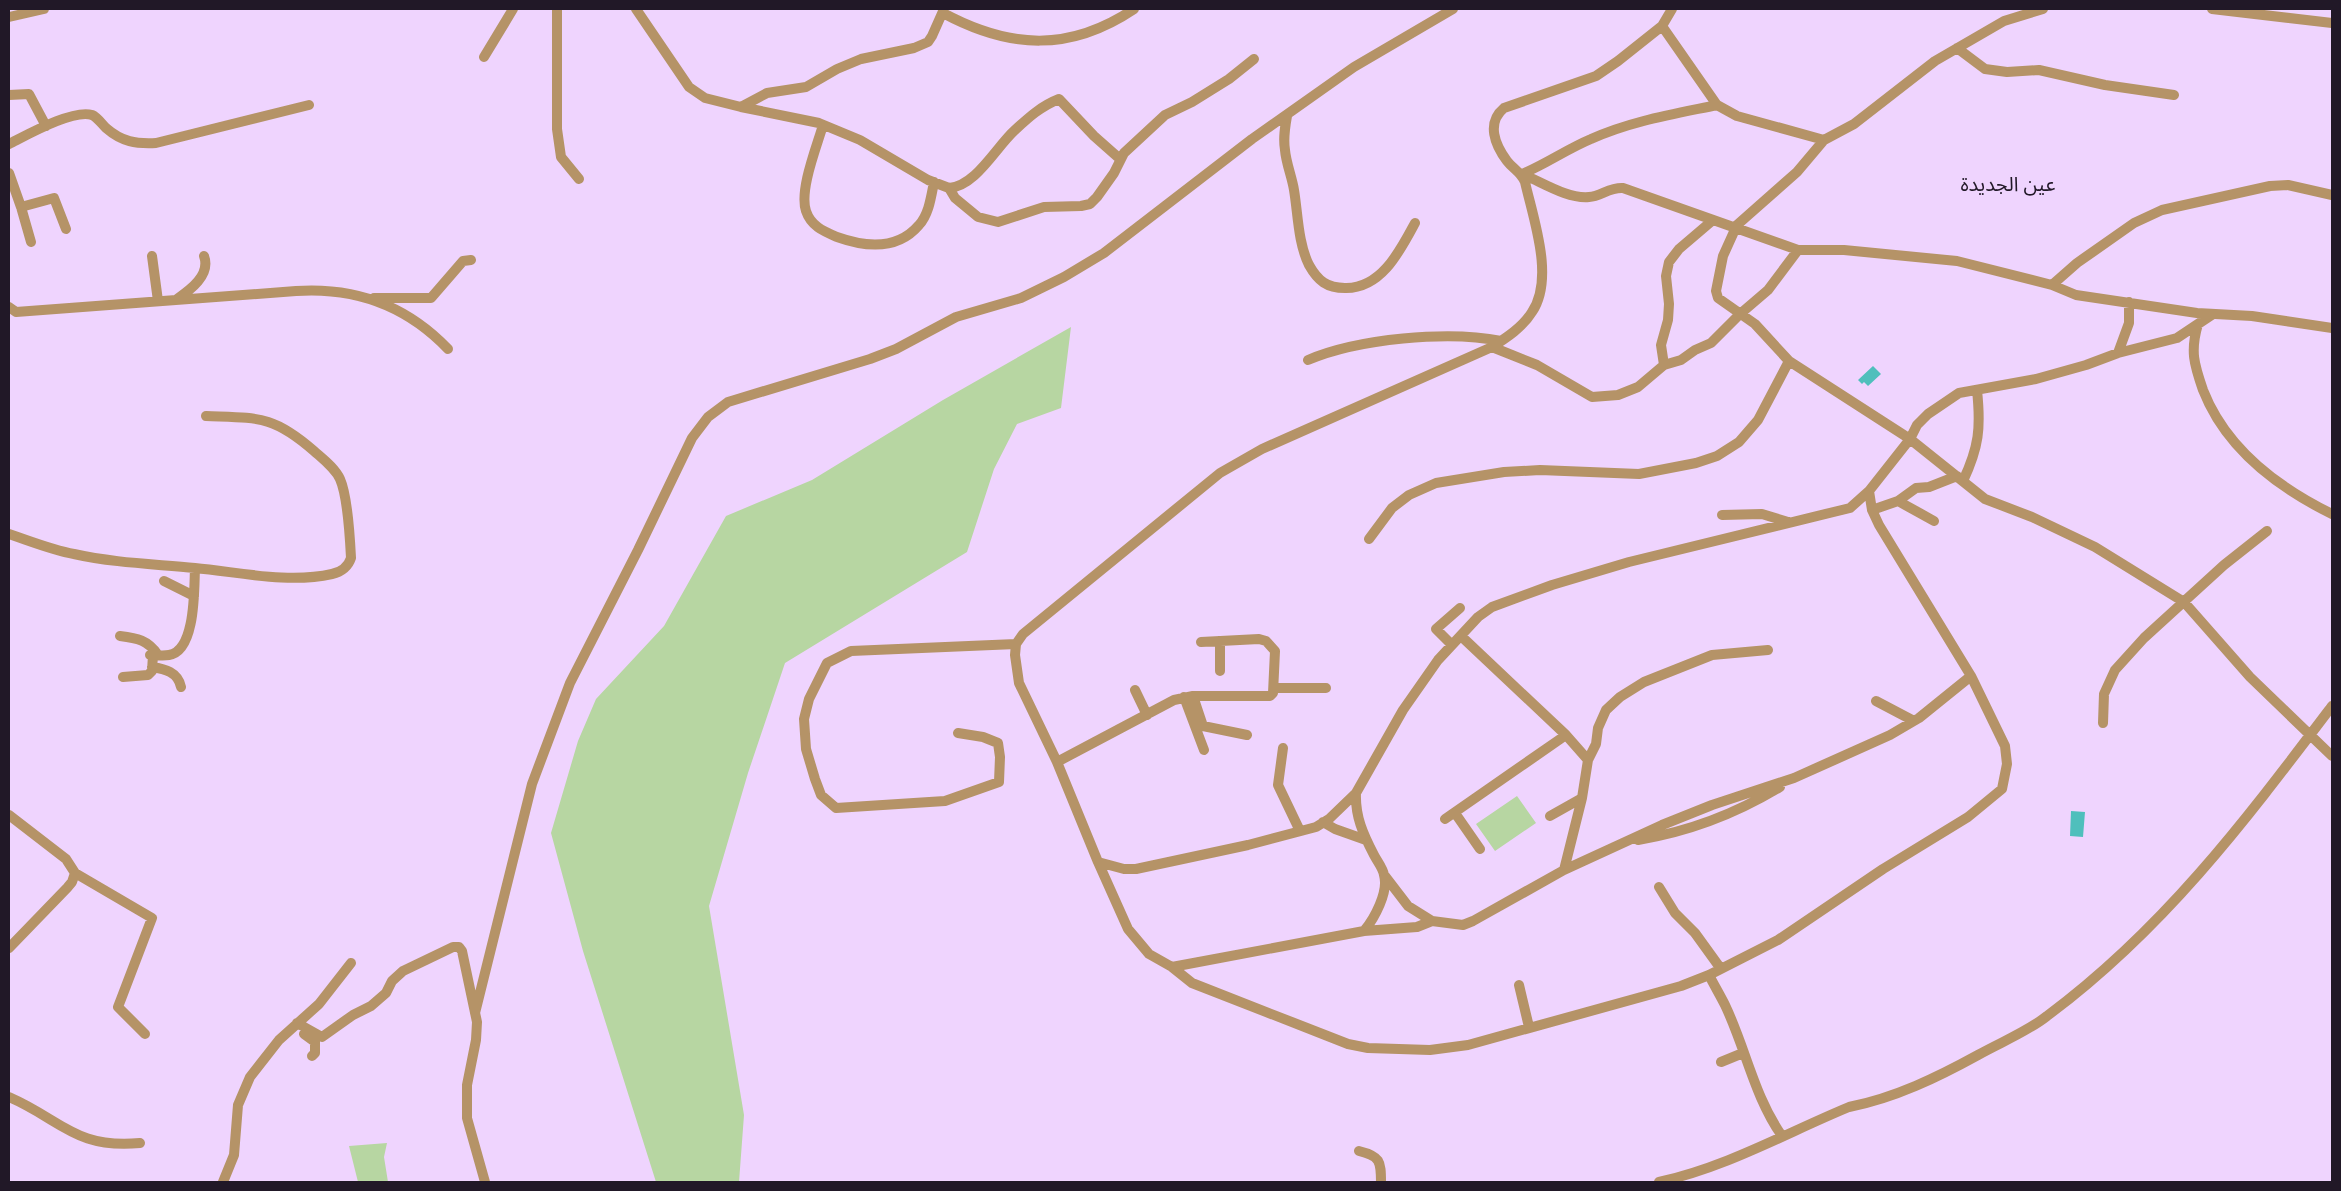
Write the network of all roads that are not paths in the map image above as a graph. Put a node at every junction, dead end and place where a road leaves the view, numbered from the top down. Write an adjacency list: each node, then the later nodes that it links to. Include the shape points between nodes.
1 (44, 9): 11 (street)
2 (513, 9): 15 (street)
3 (557, 9): 30 (street, via 557,129 561,157)
4 (636, 9): 21 (street, via 689,87 705,98)
5 (1134, 9): 10 (street, via 1088,34 1039,41 986,33 971,28)
6 (1453, 9): 22 (street, via 1354,67)
7 (1672, 9): 13 (street)
8 (2043, 9): 14 (street, via 2004,21)
9 (2212, 9): 12 (street)
10 (944, 11): 21 (street, via 928,42 861,59 806,87 772,91)
11 (9, 18)
12 (2332, 23)
13 (1662, 26): 20 (street); 29 (street, via 1596,76 1504,108 1498,114 1493,132 1506,160)
14 (1957, 48): 18 (street, via 1985,69 2007,72 2039,70 2105,85); 25 (street, via 1916,74 1854,124)
15 (484, 57)
16 (1254, 59): 27 (street, via 1229,79 1165,115)
17 (9, 95): 24 (street, via 29,94)
18 (2174, 95)
19 (309, 105): 24 (street, via 156,143 122,140 93,116 78,114)
20 (1717, 105): 25 (street, via 1745,119); 29 (street, via 1617,128 1574,146)
21 (741, 107): 23 (street)
22 (1287, 116): 36 (street, via 1285,152 1303,248 1322,281 1331,288 1365,287 1393,261); 133 (street, via 1232,154 1104,253 1064,277 1021,298 956,317 870,359 728,402 708,417 692,438 570,683 532,784)
23 (823, 125): 31 (street, via 860,140); 31 (street, via 804,199 809,217 823,231 858,244 878,245 896,241 915,229 922,220)
24 (46, 126): 26 (street)
25 (1824, 140): 38 (street, via 1797,172 1750,211)
26 (9, 144)
27 (1120, 159): 32 (street, via 1114,173 1090,204 1044,207 998,222 978,217 955,198); 32 (street, via 1059,99 1044,105 1013,131 970,179 958,188)
28 (9, 173): 34 (street)
29 (1522, 174): 35 (street, via 1576,196 1589,197 1623,188); 54 (street, via 1539,244 1540,295 1533,312)
30 (578, 179)
31 (934, 182): 32 (street)
32 (949, 188)
33 (2332, 195): 44 (street, via 2288,185 2270,186 2162,210 2134,223)
34 (21, 207): 37 (street, via 54,198); 39 (street)
35 (1712, 220): 38 (street); 59 (street, via 1669,262 1666,276 1668,320 1662,345)
36 (1415, 223)
37 (66, 229)
38 (1736, 229): 40 (street); 50 (street, via 1723,256 1716,291 1722,302)
39 (31, 242)
40 (1798, 250): 44 (street, via 1844,250 1958,261); 50 (street, via 1768,290)
41 (152, 256): 47 (street)
42 (204, 256): 46 (street, via 203,274)
43 (471, 260): 45 (street, via 463,261 431,298)
44 (2052, 285): 48 (street, via 2076,295)
45 (368, 298): 46 (street, via 323,289); 55 (street, via 411,316)
46 (176, 300): 47 (street)
47 (158, 301): 49 (street)
48 (2129, 302): 51 (street); 56 (street, via 2129,323)
49 (11, 311)
50 (1740, 314): 58 (street, via 1755,324); 59 (street, via 1711,343 1681,360)
51 (2213, 314): 52 (street); 53 (street, via 2252,316)
52 (2198, 324): 56 (street, via 2177,338); 67 (street, via 2192,348 2195,369 2222,430 2254,464 2283,486)
53 (2332, 328)
54 (1496, 344): 57 (street, via 1481,337 1416,338 1361,345); 59 (street, via 1592,397 1629,391); 83 (street, via 1262,449 1220,473 1024,634)
55 (448, 349)
56 (2118, 353): 60 (street, via 2036,379)
57 (1308, 360)
58 (1789, 361): 62 (street); 73 (street, via 1758,420 1739,442 1717,456 1639,474 1540,470 1436,483 1409,495 1392,508)
59 (1664, 365)
60 (1977, 390): 62 (street, via 1959,393 1946,401 1917,425); 63 (street, via 1979,430 1976,449)
61 (206, 416): 74 (street, via 272,421 333,468 344,492 351,558 349,565 342,570 321,576 284,577)
62 (1910, 439): 63 (street); 64 (street)
63 (1960, 479): 65 (street, via 1916,488); 77 (street, via 1985,499 2095,547)
64 (1870, 491): 66 (street); 70 (street, via 1850,508)
65 (1898, 501): 66 (street); 69 (street)
66 (1872, 510): 89 (street)
67 (2332, 514)
68 (1722, 516): 70 (street, via 1762,514)
69 (1934, 521)
70 (1788, 522): 80 (street, via 1629,562 1520,596 1492,607)
71 (2267, 531): 77 (street)
72 (9, 534): 74 (street, via 73,554)
73 (1370, 539)
74 (195, 568): 76 (street)
75 (164, 581): 76 (street)
76 (194, 596): 86 (street, via 187,640 170,656)
77 (2184, 602): 100 (street, via 2115,670 2104,694); 104 (street, via 2250,676)
78 (1460, 608): 84 (street, via 1436,629)
79 (120, 636): 86 (street, via 139,638 154,648)
80 (1461, 636): 84 (street); 103 (street)
81 (1220, 641): 82 (street); 88 (street); 92 (street, via 1266,641 1275,651)
82 (1201, 642)
83 (1016, 644): 101 (street, via 851,651 827,663 809,699 804,719 806,749 815,779 821,795 836,808 945,802 999,782 998,743); 109 (street, via 1019,683)
84 (1452, 645): 110 (street, via 1403,710)
85 (1768, 650): 108 (street, via 1712,655 1644,682 1606,710)
86 (154, 655): 87 (street)
87 (152, 667): 90 (street, via 148,675); 91 (street, via 170,671)
88 (1220, 671)
89 (1971, 676): 99 (street); 130 (street, via 2005,746 2007,764 2002,789 1968,818 1883,869 1778,940)
90 (124, 677)
91 (181, 687)
92 (1275, 688): 93 (street); 95 (street, via 1270,696)
93 (1326, 688)
94 (1136, 690): 98 (street)
95 (1188, 696): 98 (street); 102 (street, via 1203,726); 106 (street)
96 (1876, 702): 99 (street)
97 (2332, 706): 104 (street)
98 (1147, 716): 109 (street)
99 (1914, 721): 121 (street, via 1794,778 1712,805)
100 (2103, 723)
101 (958, 733)
102 (1247, 735)
103 (1566, 735): 108 (street); 112 (street)
104 (2310, 735): 107 (street); 141 (street, via 2260,803 2136,943 2046,1018 1915,1086 1849,1107)
105 (1283, 748): 117 (street, via 1278,785)
106 (1204, 750)
107 (2332, 756)
108 (1588, 760): 111 (street)
109 (1058, 762): 120 (street)
110 (1356, 793): 116 (street); 118 (street, via 1356,810)
111 (1582, 798): 114 (street); 121 (street)
112 (1455, 813): 115 (street); 119 (street)
113 (9, 815): 122 (street, via 66,859)
114 (1550, 816)
115 (1445, 820)
116 (1323, 822): 117 (street); 118 (street)
117 (1300, 831): 120 (street, via 1136,869)
118 (1366, 840): 123 (street)
119 (1480, 849)
120 (1098, 862): 129 (street, via 1128,929 1149,954)
121 (1564, 870): 125 (street, via 1463,925)
122 (75, 872): 127 (street, via 67,888); 136 (street, via 152,918 118,1007)
123 (1385, 876): 125 (street, via 1408,906); 126 (street, via 1380,903)
124 (1659, 887): 130 (street, via 1675,913)
125 (1432, 921): 126 (street, via 1416,927)
126 (1364, 931): 129 (street)
127 (9, 948)
128 (351, 963): 134 (street, via 319,1004)
129 (1172, 968): 135 (street, via 1192,983 1348,1044 1368,1048 1430,1050 1456,1047)
130 (1721, 969): 131 (street)
131 (1709, 975): 135 (street, via 1681,986); 137 (street, via 1726,1006)
132 (1519, 986): 135 (street)
133 (475, 1013): 134 (street, via 462,952 459,947 454,947 403,971 371,1006 322,1037); 145 (street, via 476,1040 467,1085 466,1118)
134 (295, 1025): 138 (street, via 315,1042); 144 (street, via 261,1061 242,1093 234,1155)
135 (1529, 1026)
136 (145, 1034)
137 (1743, 1054): 139 (street); 141 (street, via 1768,1115)
138 (312, 1056)
139 (1721, 1062)
140 (9, 1097): 142 (street, via 85,1139 103,1143)
141 (1782, 1136): 147 (street, via 1736,1158)
142 (140, 1142)
143 (1359, 1151): 146 (street, via 1374,1155 1378,1160)
144 (223, 1182)
145 (485, 1182)
146 (1381, 1182)
147 (1659, 1182)

